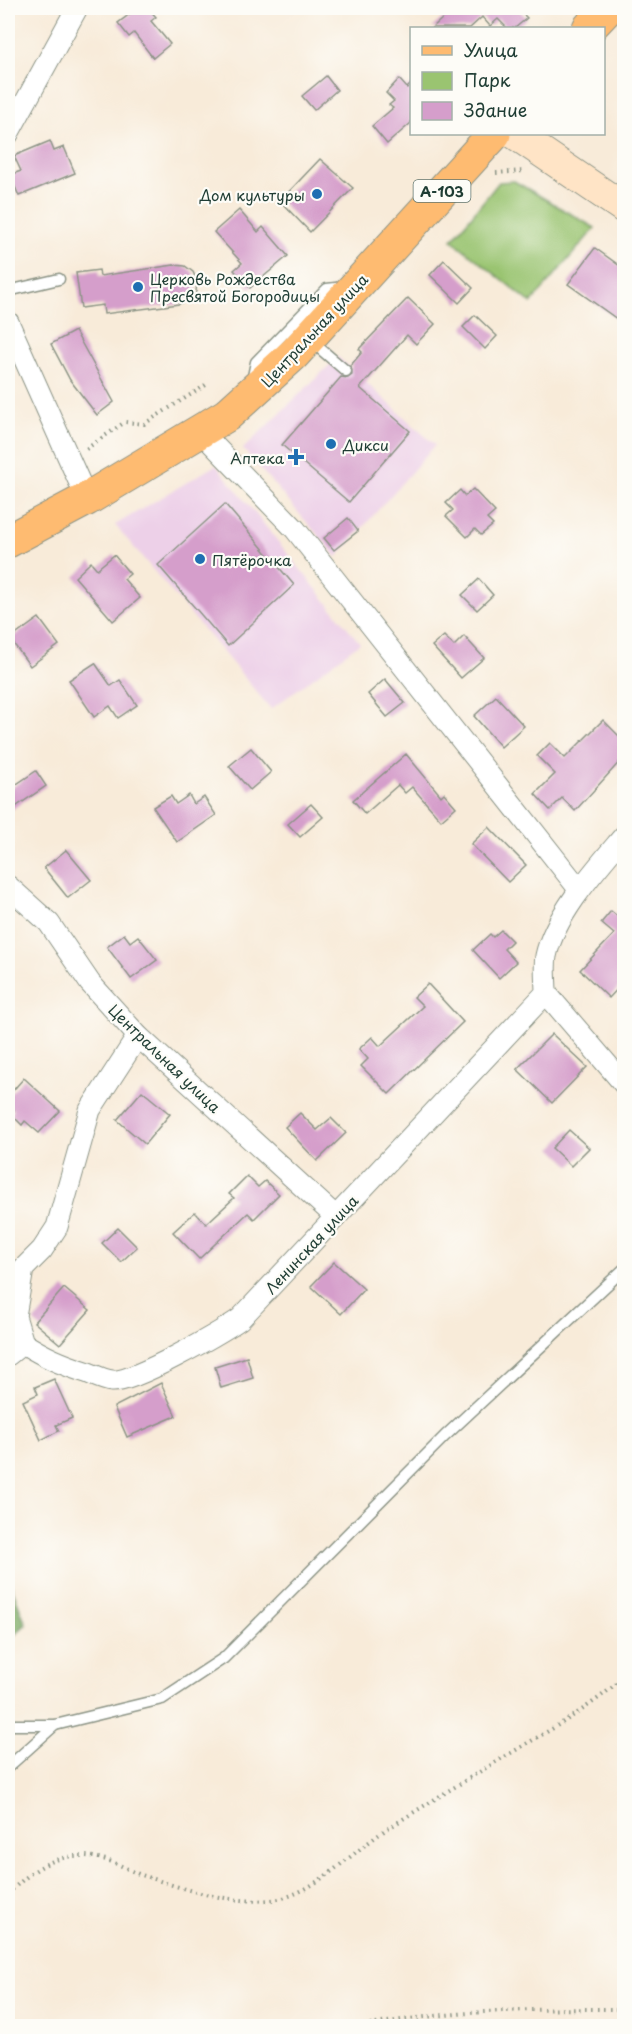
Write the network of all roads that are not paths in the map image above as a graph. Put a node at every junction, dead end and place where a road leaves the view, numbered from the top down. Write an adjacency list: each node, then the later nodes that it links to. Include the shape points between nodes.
1 (77, 8): 4 (street)
2 (608, 8): 3 (main road)
3 (590, 27)
4 (8, 134)
5 (493, 135): 9 (main road, Центральная улица / А-103)
6 (516, 135): 7 (main road)
7 (624, 208)
8 (59, 279): 10 (lane)
9 (356, 286): 12 (main road, Центральная улица / А-103); 14 (lane, via 327,289 256,362)
10 (8, 291)
11 (8, 322): 16 (street)
12 (308, 339): 13 (lane); 14 (main road, Центральная улица / А-103)
13 (346, 371)
14 (247, 398): 15 (main road, Центральная улица / А-103)
15 (201, 432): 16 (main road, Центральная улица / А-103); 20 (street, via 295,529)
16 (87, 499): 17 (main road, Центральная улица / А-103)
17 (8, 541)
18 (624, 836): 20 (street)
19 (8, 886): 22 (street, Центральная улица, via 49,923 90,983)
20 (579, 889): 21 (street, via 546,956)
21 (546, 993): 23 (street); 24 (street, Ленинская улица)
22 (138, 1036): 24 (street, Центральная улица); 25 (street, via 90,1110 57,1227 42,1250)
23 (624, 1084)
24 (336, 1217): 27 (street, Ленинская улица, via 240,1319 147,1372 114,1382)
25 (15, 1265): 27 (street)
26 (624, 1269): 29 (lane, via 445,1436 225,1658 162,1699)
27 (15, 1349)
28 (8, 1725): 29 (lane)
29 (55, 1725): 30 (lane)
30 (8, 1767)

